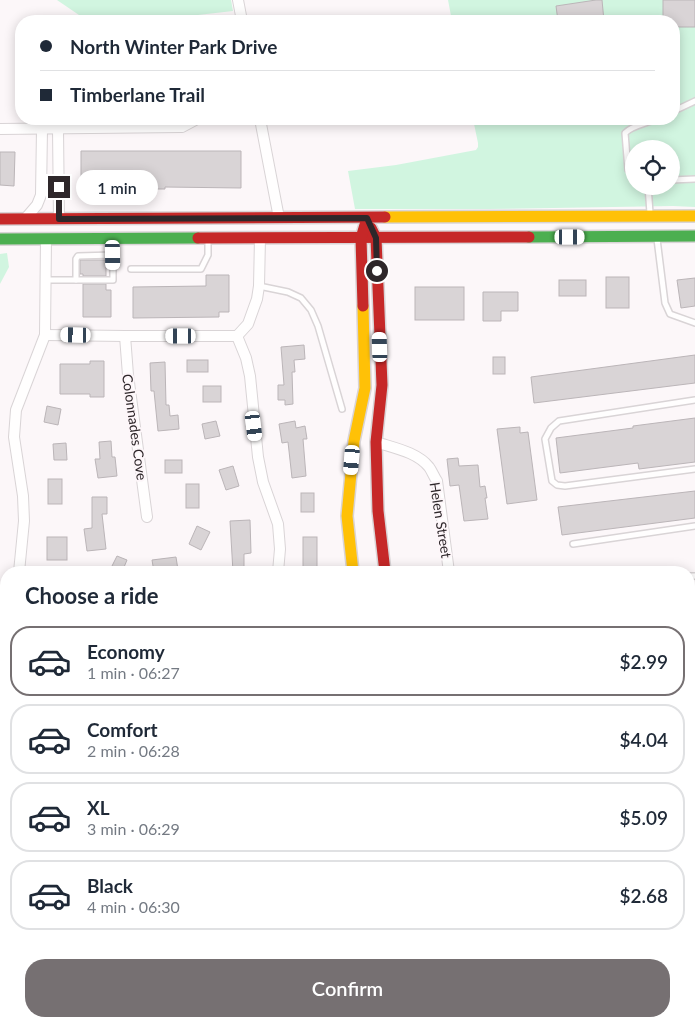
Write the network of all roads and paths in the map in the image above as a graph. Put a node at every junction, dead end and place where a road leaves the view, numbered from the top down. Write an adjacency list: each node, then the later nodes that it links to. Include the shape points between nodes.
1 (238, 0): 2 (street)
2 (241, 15)
3 (695, 101): 4 (lane)
4 (680, 108)
5 (186, 125): 10 (street)
6 (261, 125): 21 (street)
7 (639, 125): 11 (lane, via 625,132)
8 (0, 129): 9 (street)
9 (42, 129): 10 (street); 12 (street)
10 (58, 129): 13 (street)
11 (626, 140)
12 (42, 168): 13 (street); 24 (street, via 41,195)
13 (58, 168): 25 (street)
14 (680, 180): 15 (lane)
15 (695, 180)
16 (649, 195): 17 (lane)
17 (650, 216): 18 (main road); 22 (main road)
18 (664, 216): 19 (main road); 28 (main road)
19 (695, 216)
20 (87, 218): 21 (main road); 25 (main road); 35 (main road, via 56,229)
21 (279, 218): 22 (main road)
22 (367, 218): 31 (main road); 32 (main road)
23 (0, 219): 24 (main road)
24 (25, 219): 25 (main road)
25 (59, 219): 34 (main road)
26 (657, 236): 27 (main road); 28 (main road); 44 (lane, via 670,314)
27 (695, 236)
28 (622, 237): 32 (main road)
29 (208, 238): 30 (main road); 36 (main road); 38 (lane, via 208,256 200,269)
30 (260, 238): 31 (main road); 43 (street)
31 (360, 238): 32 (main road); 57 (main road, via 365,388 354,441 347,516)
32 (376, 238): 50 (main road, via 382,385)
33 (0, 239): 34 (main road)
34 (18, 239): 35 (main road)
35 (46, 239): 36 (main road); 40 (street)
36 (113, 239): 37 (lane)
37 (113, 255): 41 (lane, via 78,256); 42 (lane, via 113,280)
38 (132, 269)
39 (94, 274): 42 (lane)
40 (46, 280): 41 (lane); 45 (street)
41 (76, 280): 42 (lane)
42 (94, 280)
43 (259, 286): 47 (street, via 258,299 248,324); 49 (lane, via 288,292 301,298 311,310)
44 (695, 323)
45 (45, 335): 46 (street); 55 (street, via 16,410 14,437 24,521)
46 (125, 336): 47 (street); 52 (street, Colonnades Cove)
47 (237, 336): 56 (street, via 250,376 263,482 278,524)
48 (695, 400): 51 (lane, via 559,421 545,439 552,481 557,485)
49 (342, 409)
50 (376, 442): 58 (main road, via 378,511); 59 (street, Helen Street, via 422,460 433,474 437,481)
51 (695, 470)
52 (147, 517)
53 (695, 526): 54 (lane)
54 (573, 544)
55 (19, 566)
56 (279, 566)
57 (352, 566)
58 (384, 566)
59 (448, 566)

